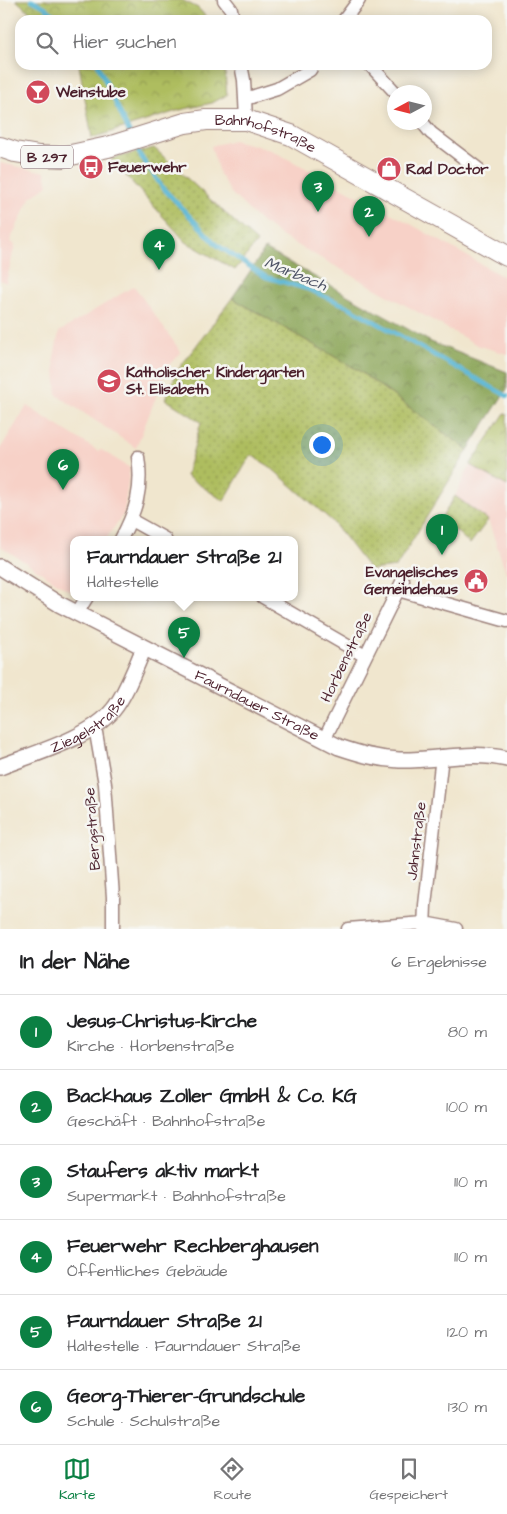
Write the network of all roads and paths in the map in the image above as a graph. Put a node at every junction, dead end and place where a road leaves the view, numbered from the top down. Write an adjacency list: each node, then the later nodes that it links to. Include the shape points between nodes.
1 (224, 0): 3 (street)
2 (360, 0): 4 (street)
3 (232, 15)
4 (348, 15)
5 (242, 70): 9 (street)
6 (310, 70): 9 (street, via 276,89)
7 (375, 70): 8 (street)
8 (389, 85)
9 (245, 99): 10 (street)
10 (246, 120): 12 (main road, Bahnhofstraße / B 297, via 206,120 174,125 84,154 39,156); 14 (main road, Bahnhofstraße / B 297, via 291,135)
11 (429, 130): 13 (street)
12 (0, 147)
13 (477, 168)
14 (507, 256)
15 (138, 456): 16 (street, via 140,491)
16 (131, 520): 17 (street); 18 (street)
17 (122, 536)
18 (160, 536)
19 (0, 567): 22 (street, Faurndauer Straße)
20 (84, 601): 22 (street)
21 (271, 601): 25 (street)
22 (77, 612): 24 (street, Faurndauer Straße)
23 (507, 621): 25 (street, Horbenstraße, via 400,585)
24 (144, 648): 26 (street, Ziegelstraße, via 113,710); 27 (street, Faurndauer Straße)
25 (365, 656): 27 (street, Horbenstraße)
26 (95, 727): 30 (street, Ziegelstraße); 32 (street, Bergstraße, via 105,784)
27 (324, 740): 28 (street, Faurndauer Straße, via 368,757 400,760)
28 (442, 756): 29 (street, Faurndauer Straße); 31 (street, Jahnstraße)
29 (507, 759)
30 (0, 767)
31 (424, 926): 33 (street); 34 (street)
32 (113, 929)
33 (348, 929)
34 (456, 929)

